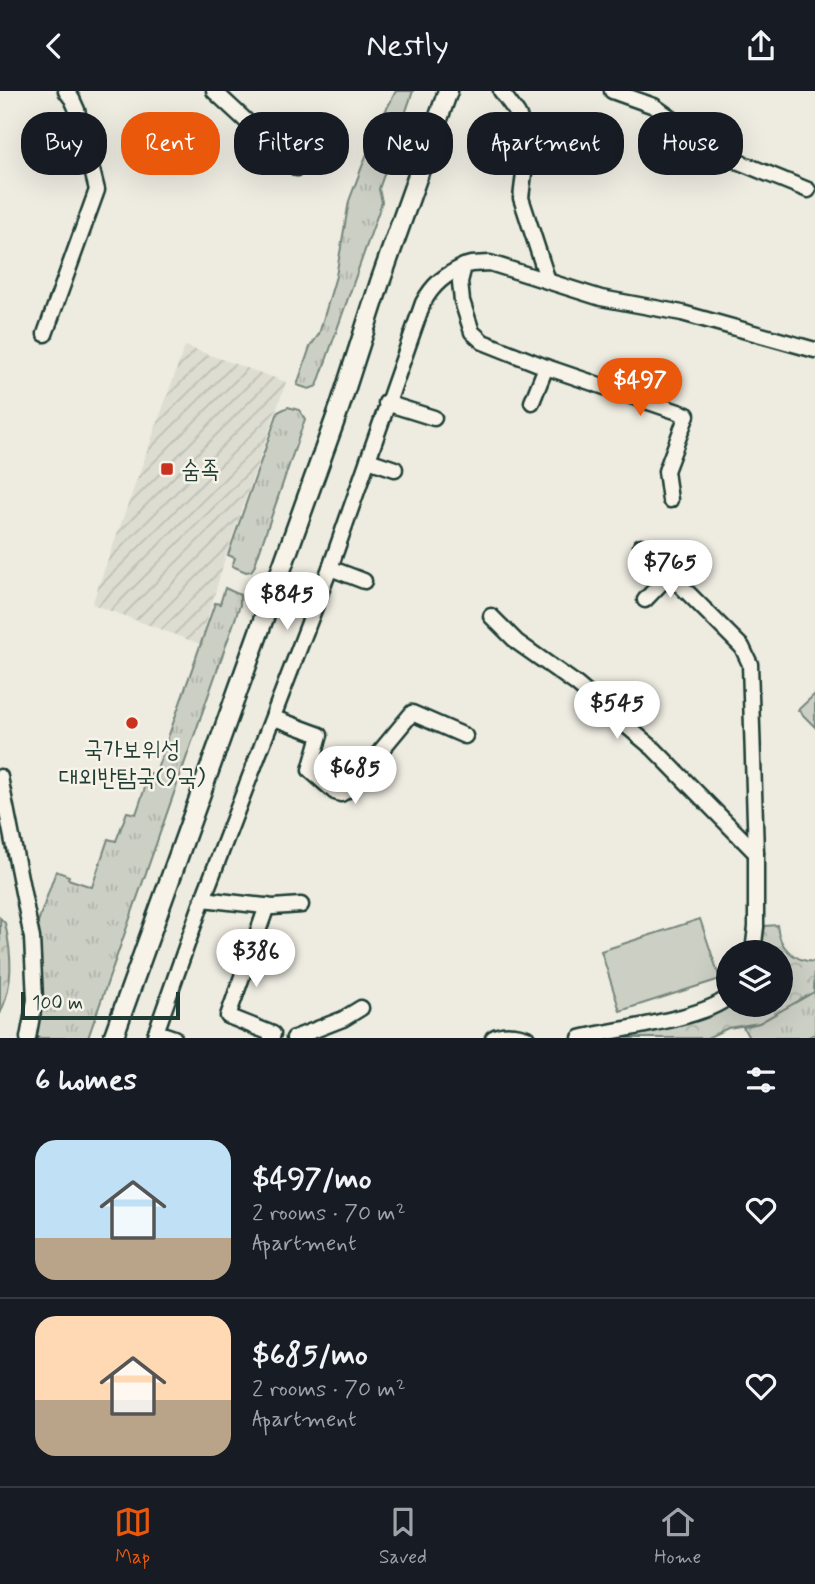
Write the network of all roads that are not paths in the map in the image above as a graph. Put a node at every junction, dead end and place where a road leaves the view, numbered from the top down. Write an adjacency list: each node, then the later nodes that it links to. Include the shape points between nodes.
1 (66, 91): 10 (street, via 77,110 97,190)
2 (214, 91): 6 (street)
3 (448, 91): 37 (main road, via 336,419)
4 (501, 91): 9 (street, via 524,127 521,198)
5 (612, 91): 7 (street, via 654,106 739,162)
6 (237, 112)
7 (808, 190)
8 (464, 266): 9 (street, via 490,263); 12 (street, via 461,301 472,332 483,342); 14 (street, via 431,288)
9 (548, 281): 11 (street)
10 (45, 334)
11 (815, 350)
12 (547, 367): 13 (street); 18 (street, via 687,415 666,471)
13 (532, 402)
14 (386, 403): 15 (street); 16 (street)
15 (435, 418)
16 (368, 460): 17 (street); 20 (street)
17 (395, 469)
18 (670, 500)
19 (641, 546): 21 (street)
20 (330, 568): 22 (street); 25 (street)
21 (670, 575): 23 (street); 28 (street, via 742,647 750,664)
22 (365, 581)
23 (645, 600)
24 (491, 616): 28 (street, via 517,642 654,749)
25 (274, 718): 26 (street, via 320,735 310,770 341,794 412,713); 29 (street)
26 (465, 736)
27 (0, 777): 36 (street, via 32,938 35,1000)
28 (756, 853): 32 (street)
29 (203, 899): 31 (street); 35 (street)
30 (301, 905): 31 (street)
31 (267, 906): 39 (street, via 228,1016 273,1034)
32 (754, 940)
33 (716, 1007): 43 (street)
34 (361, 1008): 40 (street)
35 (155, 1035): 38 (street)
36 (28, 1038)
37 (113, 1038)
38 (174, 1038)
39 (271, 1038)
40 (294, 1038)
41 (493, 1038): 42 (street)
42 (527, 1038)
43 (580, 1038)

